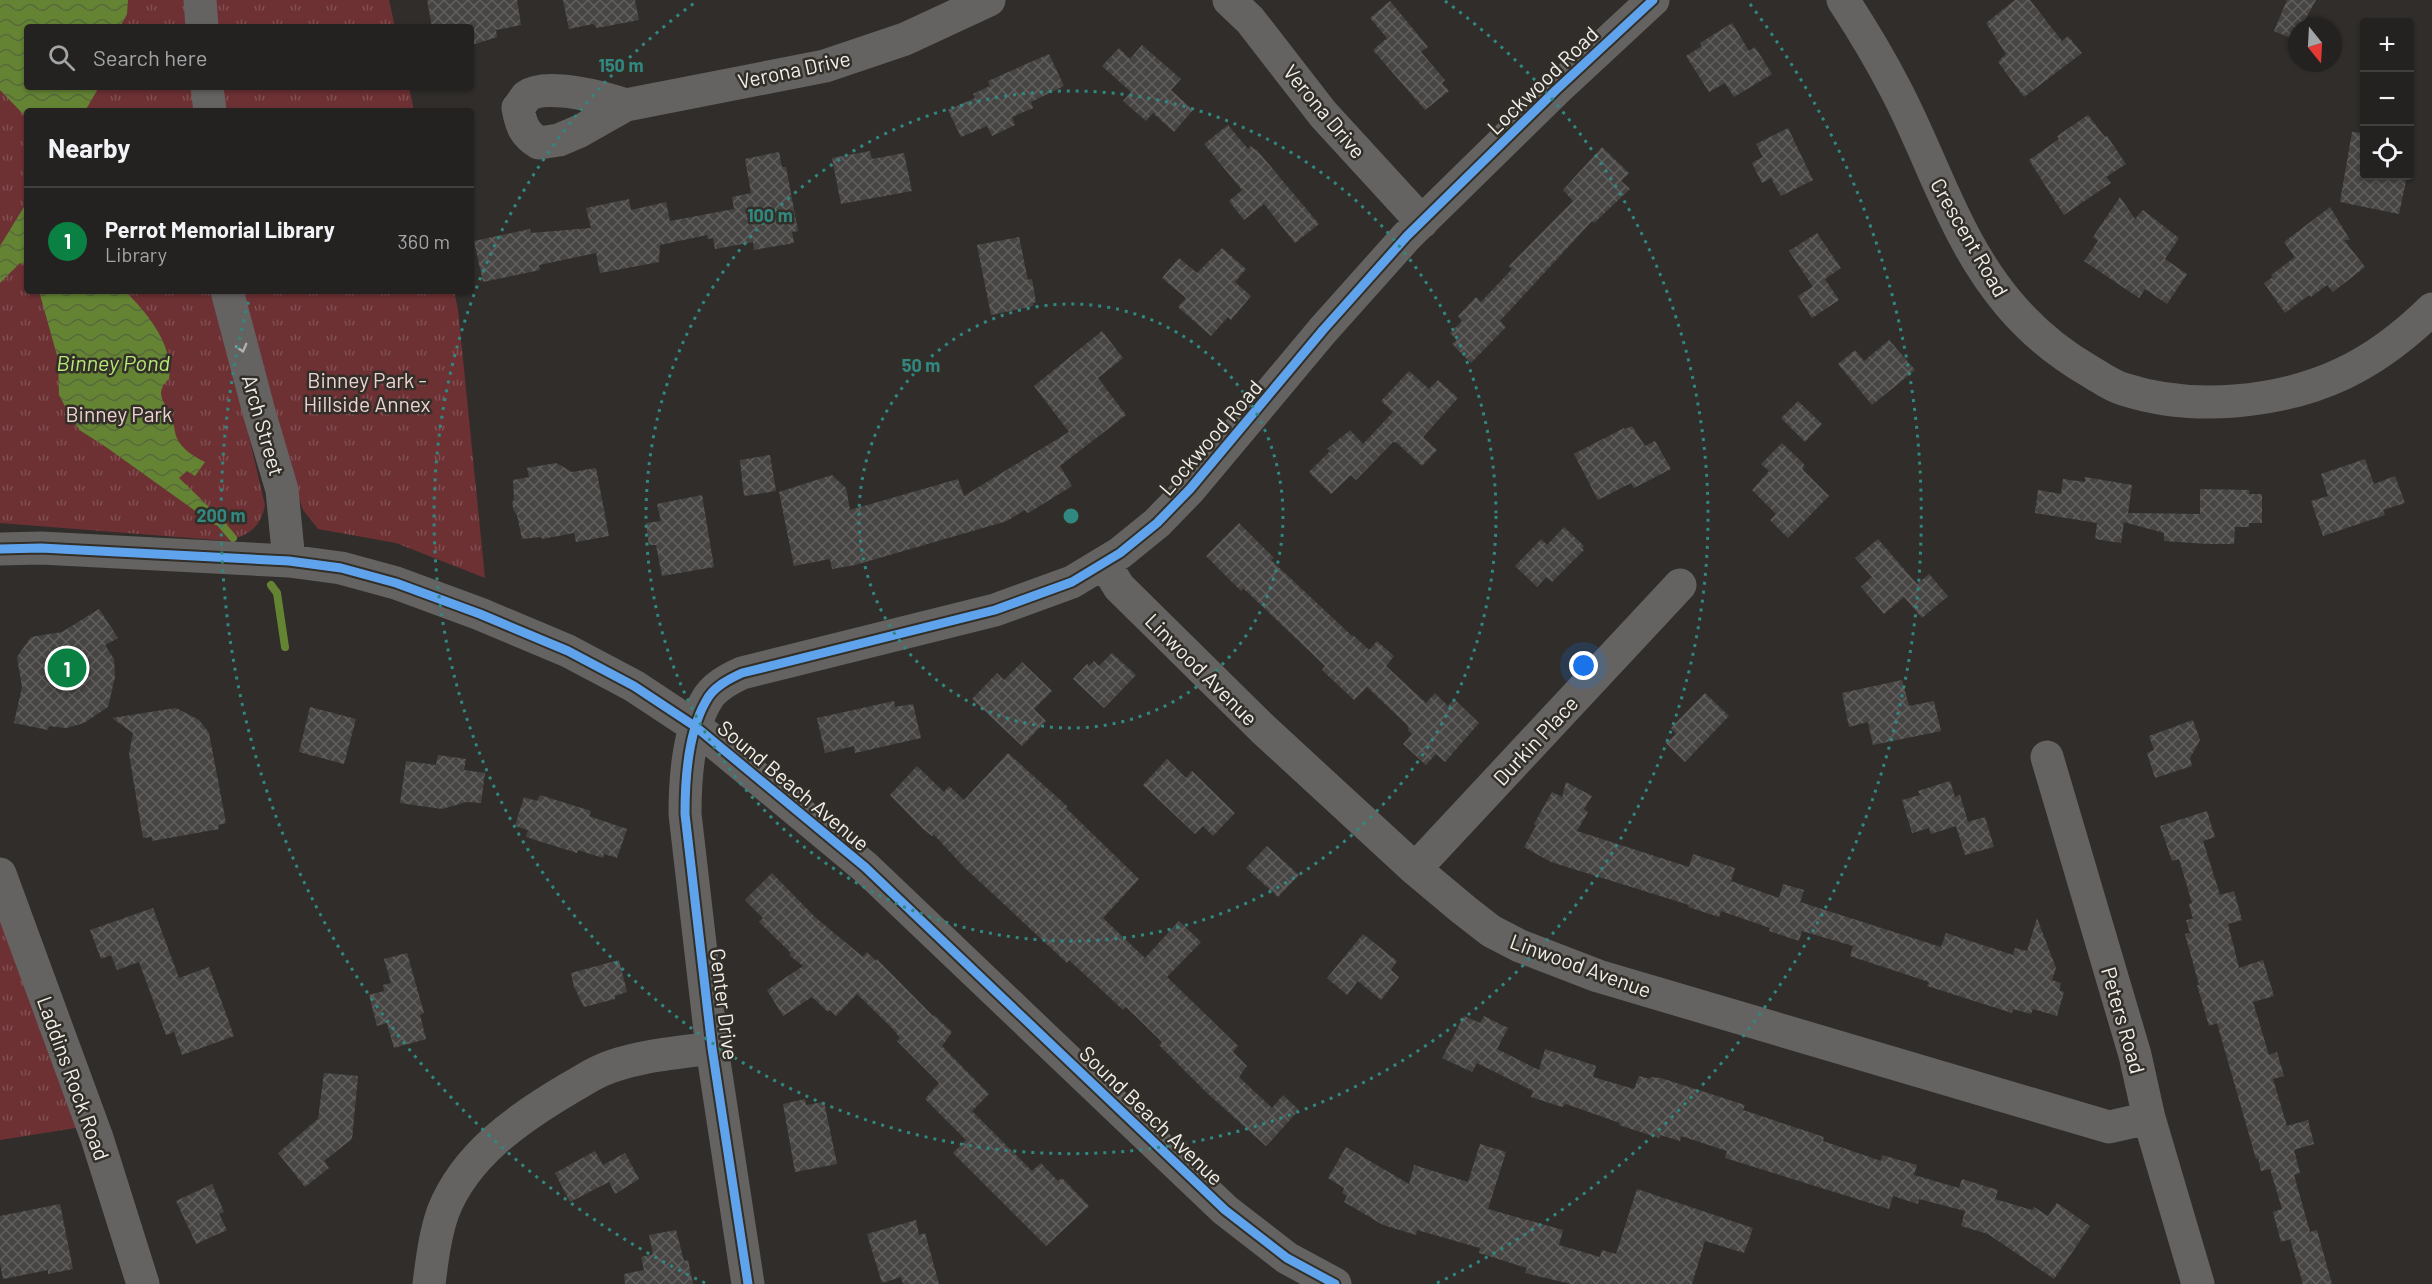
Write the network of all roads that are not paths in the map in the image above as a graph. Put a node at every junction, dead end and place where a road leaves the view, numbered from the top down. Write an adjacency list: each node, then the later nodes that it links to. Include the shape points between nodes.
1 (200, 0): 6 (street)
2 (989, 0): 8 (street, Verona Drive, via 905,39 825,66)
3 (1229, 0): 10 (street, Verona Drive, via 1250,20 1323,114)
4 (1653, 0): 10 (street, Lockwood Road)
5 (1843, 0): 12 (street, Crescent Road, via 1896,91 1953,216 1988,277 2017,316 2043,339 2121,389 2204,404 2286,394 2373,359)
6 (202, 24)
7 (207, 90): 9 (street)
8 (626, 105)
9 (210, 108)
10 (1422, 222): 15 (street, Lockwood Road, via 1329,323 1174,507)
11 (228, 294): 14 (street, Arch Street, one-way to 14, via 282,490)
12 (2432, 309)
13 (0, 549): 14 (street, Sound Beach Avenue)
14 (289, 561): 17 (street, Sound Beach Avenue, via 367,574 533,635 634,686)
15 (1105, 564): 17 (street, Lockwood Road, via 1048,592 967,619 742,673 726,681 706,700); 19 (street, Linwood Avenue, via 1119,587)
16 (1680, 585): 19 (street, Durkin Place)
17 (696, 728): 21 (street, Center Drive, via 685,777 685,814); 23 (street, Sound Beach Avenue, via 865,867 1225,1210 1287,1257)
18 (2047, 757): 22 (street, Peters Road, via 2135,1055)
19 (1414, 868): 22 (street, Linwood Avenue, via 1491,931 1598,976 2109,1127)
20 (0, 874): 24 (street, Laddins Rock Road, via 97,1137)
21 (712, 1048): 25 (street, via 654,1056 601,1070 528,1112 490,1144 463,1178 444,1211); 26 (street, Center Drive)
22 (2149, 1118): 27 (street, Peters Road)
23 (1330, 1283)
24 (143, 1284)
25 (429, 1284)
26 (748, 1284)
27 (2198, 1284)

